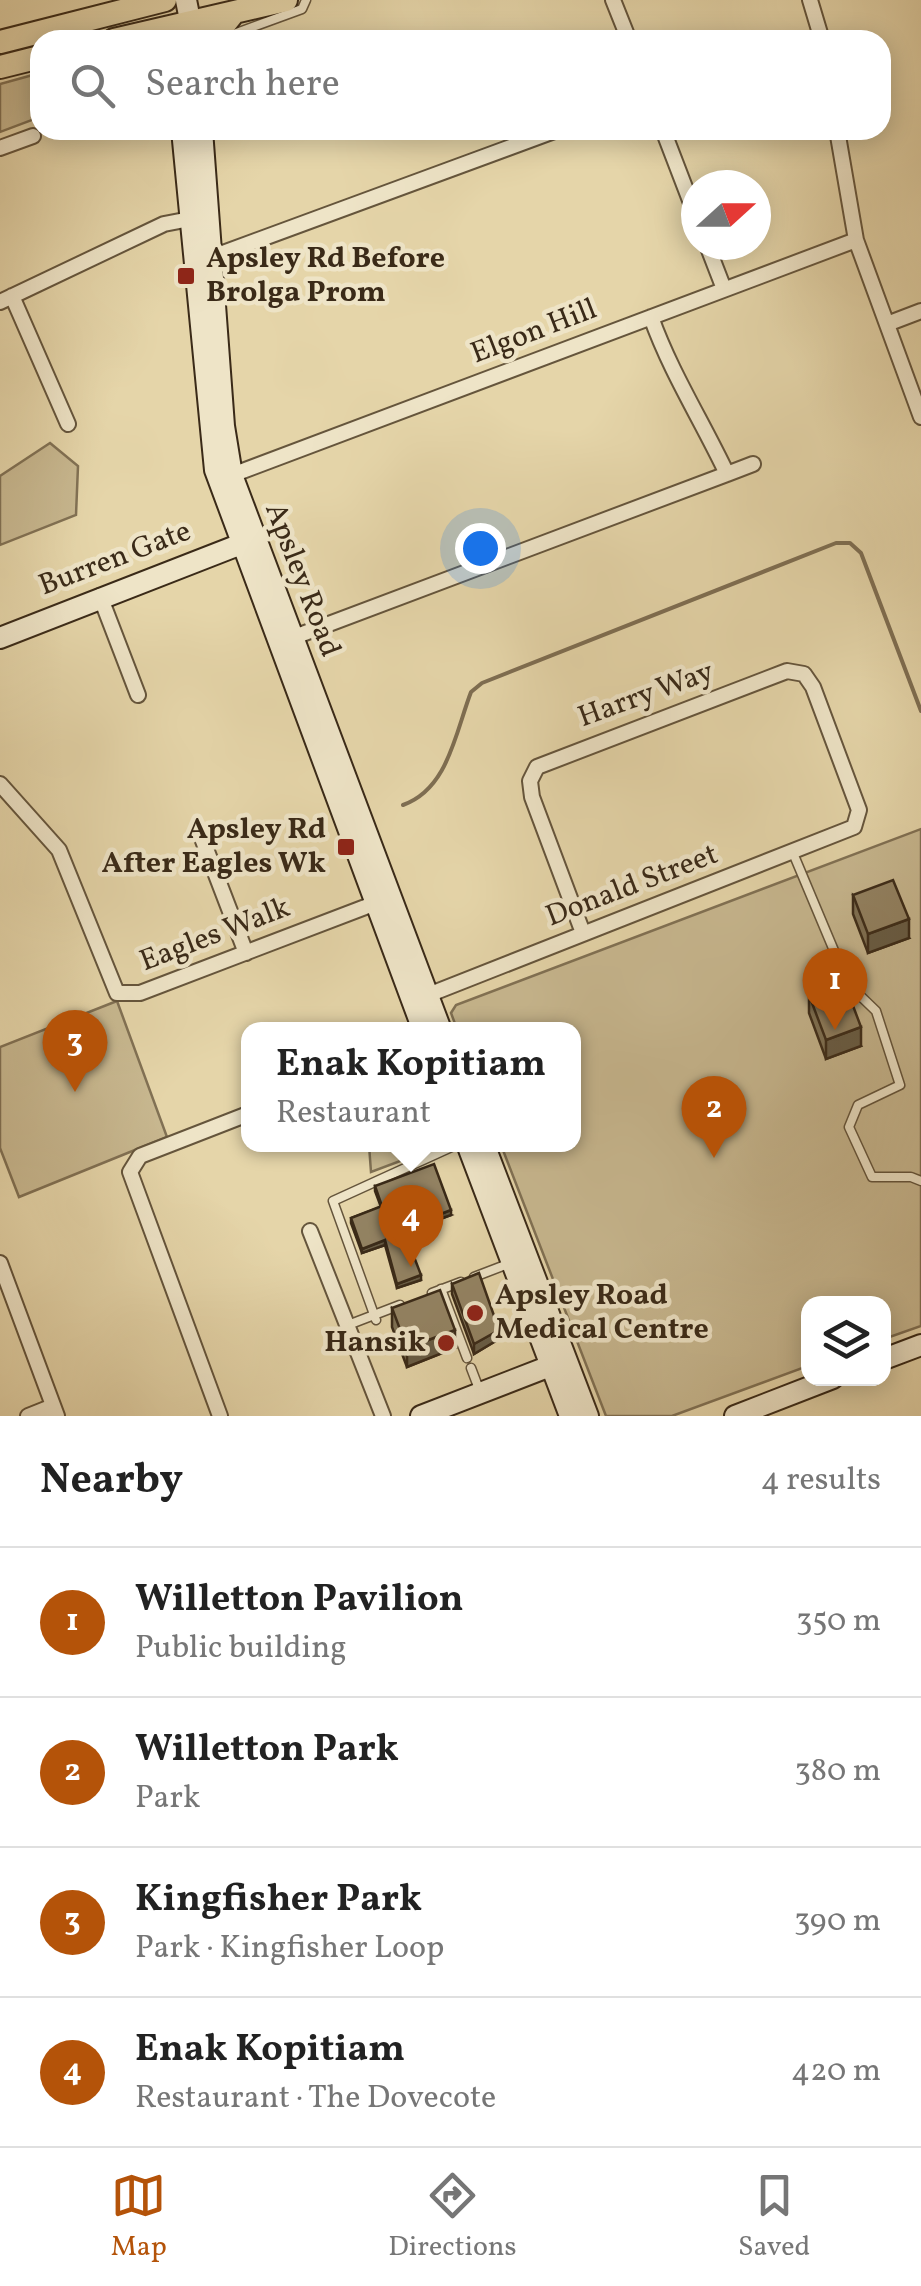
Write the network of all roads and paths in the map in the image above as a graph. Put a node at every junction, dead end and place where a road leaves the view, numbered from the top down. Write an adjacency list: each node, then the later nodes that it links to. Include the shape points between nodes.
1 (168, 0): 6 (main road); 7 (main road)
2 (286, 0): 8 (main road)
3 (306, 0): 8 (lane, via 302,10)
4 (613, 0): 9 (street)
5 (810, 0): 10 (street)
6 (174, 29): 8 (main road)
7 (48, 30)
8 (225, 30)
9 (624, 30)
10 (819, 30)
11 (30, 34): 12 (main road)
12 (0, 42)
13 (30, 60): 14 (main road)
14 (0, 67)
15 (30, 137): 21 (street)
16 (183, 140): 23 (main road, Apsley Road)
17 (203, 140): 25 (main road, Apsley Road)
18 (530, 140): 25 (street)
19 (667, 140): 22 (street)
20 (839, 140): 24 (street)
21 (0, 148)
22 (681, 177)
23 (190, 219): 28 (street, via 164,224); 37 (main road, Apsley Road, via 211,448)
24 (856, 240): 27 (street, Elgon Hill); 31 (street)
25 (212, 258): 36 (main road, Apsley Road)
26 (713, 260): 27 (street)
27 (724, 289): 30 (street, Elgon Hill)
28 (6, 299): 33 (street)
29 (921, 310): 31 (street)
30 (651, 317): 35 (street, via 675,380); 36 (street, Elgon Hill)
31 (887, 324): 32 (street)
32 (921, 417)
33 (68, 424)
34 (753, 464): 35 (street)
35 (727, 474): 40 (street)
36 (232, 475): 37 (main road, Apsley Road)
37 (247, 541): 38 (main road, Burren Gate); 40 (main road, Apsley Road)
38 (100, 596): 39 (main road, Burren Gate); 41 (street)
39 (0, 638)
40 (286, 641): 46 (main road, Apsley Road)
41 (138, 695)
42 (0, 784): 48 (street, Eagles Walk, via 59,850 117,992 140,993)
43 (859, 810): 45 (street, Donald Street, via 848,832); 47 (street, Harry Way, via 813,687 800,672 552,760 537,767 532,797)
44 (200, 833): 48 (street)
45 (794, 853): 47 (street, Donald Street); 57 (lane, via 848,984 876,1011 900,1085 858,1106 849,1127 872,1177)
46 (383, 901): 48 (street, Eagles Walk); 49 (main road, Apsley Road)
47 (583, 934): 49 (street, Donald Street)
48 (246, 953)
49 (420, 998): 50 (main road, Apsley Road); 51 (main road, Apsley Road)
50 (422, 1022)
51 (435, 1022)
52 (241, 1117): 76 (street, via 140,1156 130,1172)
53 (469, 1152): 60 (main road)
54 (487, 1152): 69 (main road)
55 (438, 1153): 56 (lane); 64 (lane, via 333,1201)
56 (444, 1166)
57 (921, 1181)
58 (310, 1232): 65 (street)
59 (0, 1263): 74 (street)
60 (513, 1277): 61 (lane, via 482,1272); 69 (main road)
61 (441, 1290): 62 (lane); 68 (lane)
62 (424, 1296)
63 (408, 1302): 64 (lane)
64 (375, 1317): 65 (lane)
65 (346, 1326): 77 (street)
66 (921, 1345): 67 (main road)
67 (891, 1356)
68 (467, 1358)
69 (559, 1363): 72 (main road); 79 (main road); 80 (main road)
70 (471, 1368): 72 (lane)
71 (817, 1386): 73 (main road)
72 (481, 1393): 78 (main road)
73 (772, 1409): 81 (main road)
74 (55, 1411): 75 (street)
75 (28, 1416)
76 (220, 1416)
77 (382, 1416)
78 (421, 1416)
79 (570, 1416)
80 (588, 1416)
81 (735, 1416)

